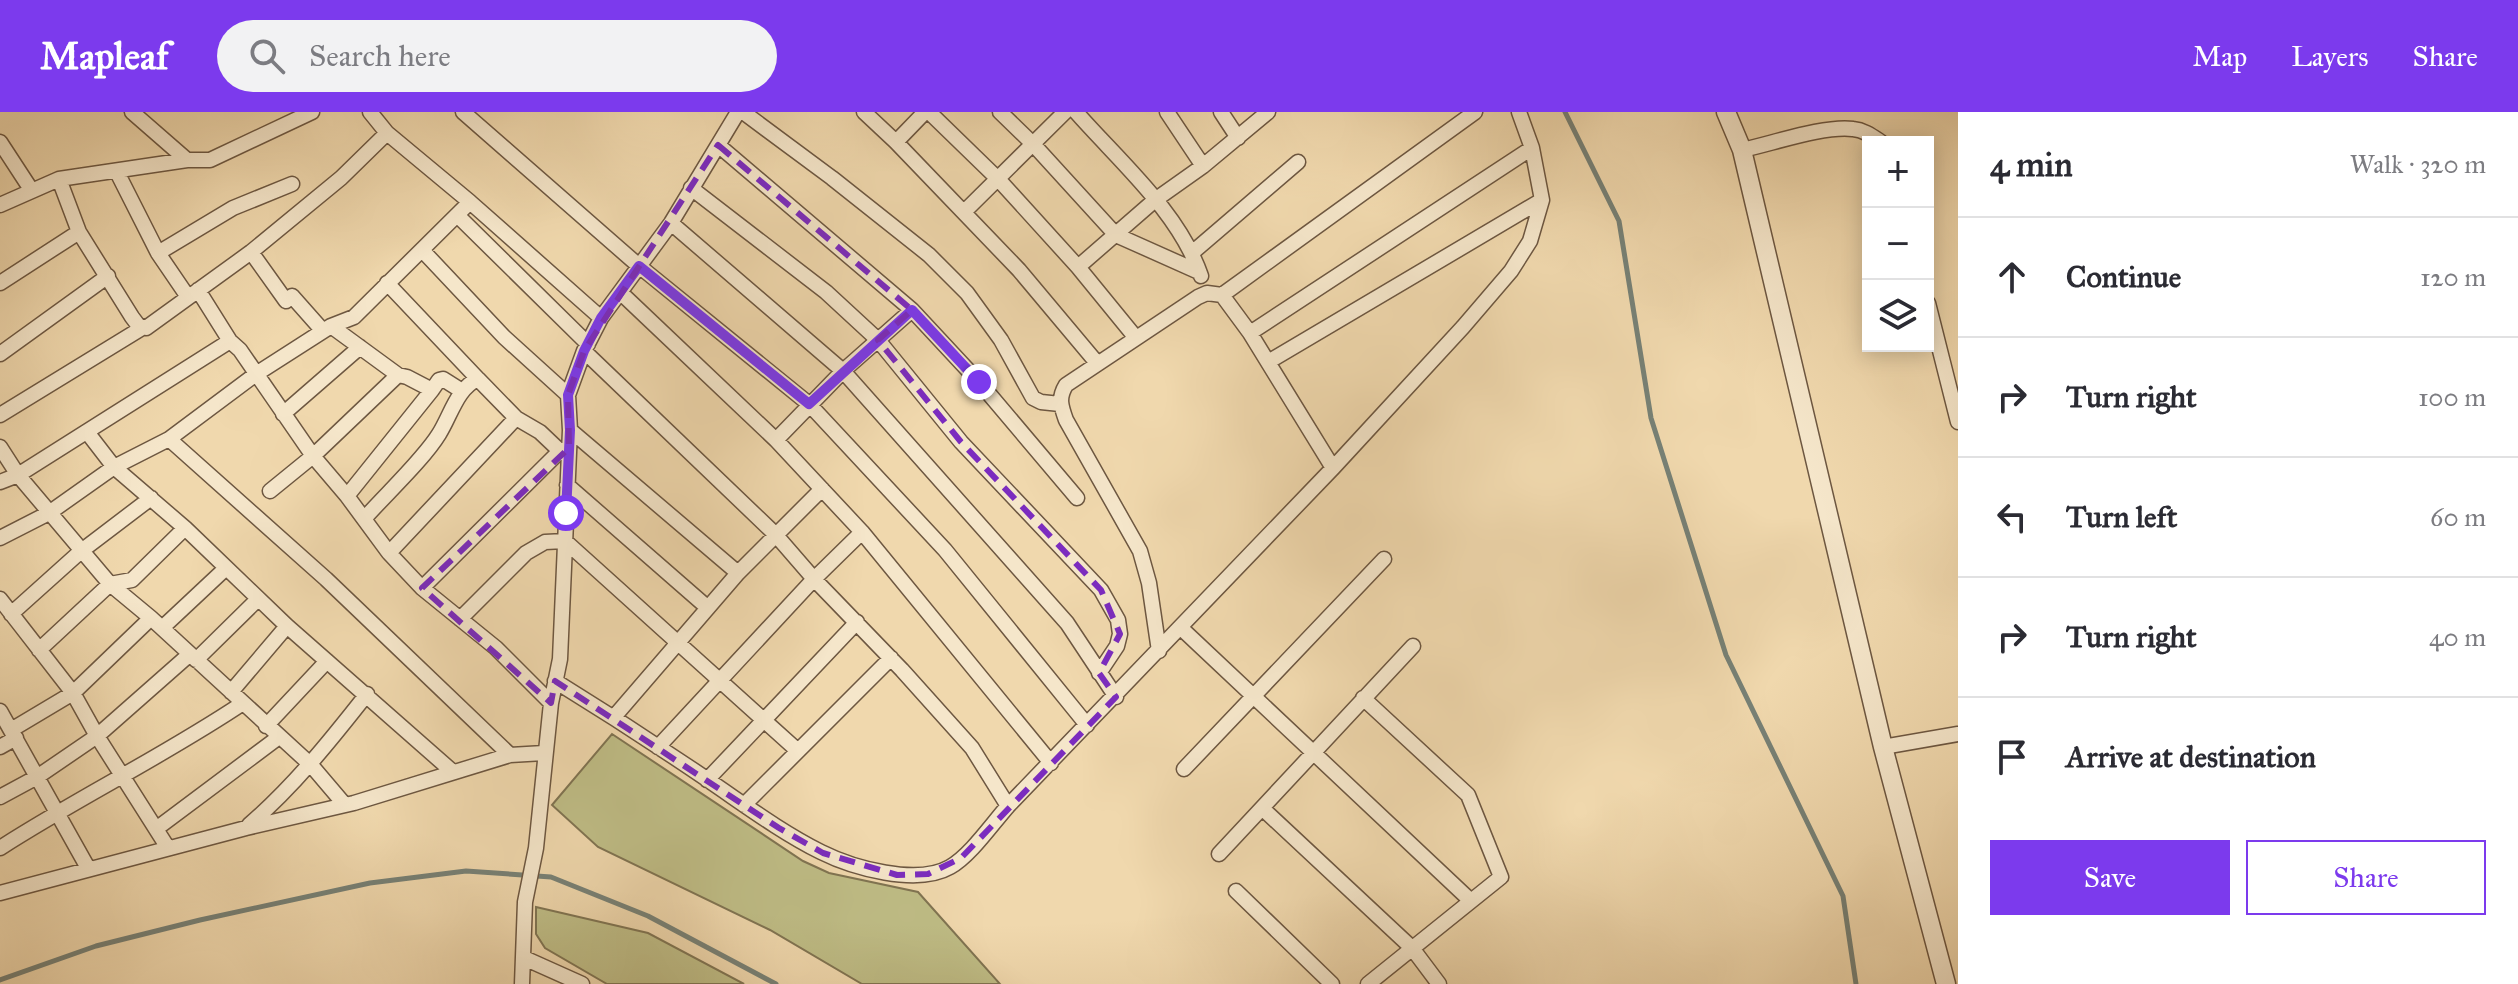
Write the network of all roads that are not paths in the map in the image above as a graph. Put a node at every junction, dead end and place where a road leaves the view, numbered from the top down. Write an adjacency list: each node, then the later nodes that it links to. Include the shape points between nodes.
1 (132, 112): 26 (street)
2 (312, 112): 26 (street, via 210,160)
3 (370, 112): 17 (street)
4 (463, 112): 48 (street)
5 (740, 112): 23 (street); 79 (street, via 929,255 967,293 1033,398)
6 (864, 112): 21 (street)
7 (927, 112): 21 (street); 31 (street)
8 (1000, 112): 22 (street)
9 (1065, 112): 22 (street)
10 (1076, 112): 35 (street)
11 (1167, 112): 28 (street)
12 (1221, 112): 19 (street)
13 (1268, 112): 19 (street)
14 (1475, 112): 56 (street)
15 (1519, 112): 24 (street)
16 (1726, 112): 25 (street)
17 (387, 133): 37 (street); 45 (street)
18 (1873, 136): 25 (street, via 1837,128)
19 (1238, 138): 28 (street)
20 (0, 142): 34 (street)
21 (896, 142): 39 (street)
22 (1033, 144): 31 (street); 43 (street)
23 (718, 145): 33 (street); 57 (street)
24 (1532, 148): 36 (street); 62 (street)
25 (1742, 150): 154 (street)
26 (187, 160): 29 (street)
27 (1298, 162): 46 (street)
28 (1203, 166): 35 (street)
29 (117, 172): 30 (street); 47 (street)
30 (59, 179): 34 (street); 42 (street)
31 (999, 180): 39 (street); 49 (street)
32 (292, 184): 47 (street, via 233,208)
33 (691, 188): 41 (street); 64 (street, via 826,292)
34 (32, 191): 38 (street)
35 (1155, 200): 43 (street); 46 (street)
36 (1542, 200): 69 (street); 92 (street, via 1530,241 1511,271)
37 (470, 202): 40 (street); 58 (street)
38 (0, 205)
39 (964, 212): 70 (street)
40 (457, 215): 44 (street); 67 (street)
41 (671, 223): 48 (street); 71 (street)
42 (79, 232): 51 (street); 52 (street)
43 (1116, 235): 49 (street); 50 (street)
44 (422, 250): 53 (street); 77 (street)
45 (251, 252): 55 (street); 61 (street, via 289,298)
46 (1193, 252): 50 (street)
47 (158, 253): 55 (street)
48 (639, 266): 54 (street); 78 (street)
49 (1078, 267): 63 (street)
50 (1199, 272): 56 (street)
51 (108, 276): 60 (street); 68 (street)
52 (0, 283)
53 (387, 283): 61 (street, via 354,317); 74 (street)
54 (620, 292): 58 (street); 87 (street)
55 (193, 293): 60 (street); 65 (street)
56 (1214, 294): 62 (street); 63 (street)
57 (912, 310): 64 (street); 100 (street)
58 (601, 318): 67 (street)
59 (1934, 327): 83 (street)
60 (142, 328): 81 (street)
61 (327, 329): 66 (street); 72 (street)
62 (1250, 333): 69 (street)
63 (1136, 338): 70 (street)
64 (878, 340): 71 (street); 132 (street, via 961,442 1101,590 1120,634)
65 (230, 341): 72 (street); 85 (street)
66 (360, 347): 73 (street); 80 (street)
67 (586, 347): 77 (street); 105 (street)
68 (0, 354)
69 (1268, 362): 92 (street)
70 (1097, 363): 79 (street, via 1066,385)
71 (843, 371): 78 (street); 132 (street, via 1067,623)
72 (256, 374): 80 (street); 86 (street)
73 (398, 375): 75 (street); 90 (street)
74 (478, 379): 76 (street); 82 (street)
75 (432, 390): 76 (street, via 443,379); 98 (street)
76 (462, 391): 102 (street, via 438,437)
77 (568, 395): 84 (street)
78 (809, 404): 87 (street); 146 (street, via 945,550)
79 (1060, 404): 128 (street, via 1140,551)
80 (283, 414): 90 (street)
81 (0, 415)
82 (516, 418): 89 (street); 109 (street)
83 (1958, 422)
84 (570, 430): 89 (street); 112 (street)
85 (87, 432): 91 (street); 93 (street)
86 (169, 439): 91 (street); 158 (street, via 326,579)
87 (776, 440): 96 (street)
88 (0, 447): 93 (street)
89 (565, 450): 95 (street); 115 (street)
90 (313, 456): 97 (street); 98 (street)
91 (114, 467): 99 (street); 101 (street)
92 (1333, 468): 124 (street)
93 (18, 475): 94 (street); 101 (street)
94 (0, 482)
95 (567, 485): 107 (street); 118 (street)
96 (822, 489): 104 (street); 105 (street)
97 (270, 491)
98 (347, 496): 102 (street)
99 (151, 498): 103 (street); 108 (street)
100 (1077, 498)
101 (49, 513): 106 (street); 108 (street)
102 (364, 519): 109 (street)
103 (185, 528): 111 (street); 114 (street, via 132,580)
104 (862, 532): 113 (street); 159 (street)
105 (775, 534): 112 (street); 113 (street)
106 (0, 538)
107 (565, 541): 120 (street, via 545,542 526,553); 125 (street); 133 (street)
108 (80, 552): 114 (street); 119 (street)
109 (389, 553): 115 (street)
110 (1384, 559): 138 (street)
111 (225, 569): 117 (street); 122 (street)
112 (738, 573): 118 (street)
113 (814, 579): 121 (street); 134 (street)
114 (110, 584): 122 (street); 127 (street)
115 (422, 588): 120 (street)
116 (0, 599): 119 (street)
117 (258, 599): 123 (street); 129 (street)
118 (708, 608): 125 (street)
119 (11, 614): 127 (street)
120 (460, 619): 142 (street)
121 (857, 622): 130 (street); 145 (street)
122 (157, 623): 129 (street); 136 (street)
123 (287, 626): 131 (street); 135 (street)
124 (1181, 628): 128 (street); 138 (street)
125 (678, 643): 134 (street); 144 (street)
126 (1413, 646): 140 (street)
127 (39, 650): 136 (street)
128 (1159, 651): 139 (street)
129 (193, 657): 135 (street); 150 (street)
130 (891, 658): 155 (street); 169 (street, via 972,748)
131 (327, 661): 137 (street); 147 (street)
132 (1099, 673): 139 (street)
133 (555, 681): 142 (street); 144 (street)
134 (720, 681): 145 (street); 153 (street)
135 (231, 692): 141 (street)
136 (73, 693): 148 (street); 150 (street)
137 (367, 694): 160 (street); 162 (street)
138 (1253, 696): 156 (street); 161 (street)
139 (1116, 697): 146 (street)
140 (1363, 698): 156 (street); 180 (street, via 1468,795 1501,877)
141 (243, 703): 147 (street); 163 (street)
142 (551, 703): 157 (street)
143 (0, 711): 148 (street)
144 (614, 717): 153 (street)
145 (763, 720): 155 (street); 165 (street)
146 (1087, 725): 159 (street)
147 (266, 726): 151 (street)
148 (13, 734): 152 (street); 164 (street)
149 (1958, 734): 154 (street)
150 (97, 736): 163 (street); 164 (street)
151 (279, 737): 160 (street); 173 (street)
152 (0, 747)
153 (658, 747): 165 (street)
154 (1883, 747): 188 (street)
155 (798, 751): 168 (street)
156 (1313, 752): 170 (street); 180 (street)
157 (544, 753): 158 (street); 182 (street, via 536,848 525,902)
158 (510, 755): 162 (street)
159 (1051, 763): 169 (street)
160 (311, 765): 167 (street); 172 (street)
161 (1184, 769)
162 (453, 772): 167 (street)
163 (124, 776): 171 (street); 173 (street)
164 (37, 777): 166 (street); 171 (street)
165 (707, 780): 168 (street)
166 (0, 797)
167 (345, 805): 172 (street)
168 (744, 805): 169 (street, via 823,853 897,875 949,868)
169 (1008, 806)
170 (1262, 808): 176 (street); 181 (street)
171 (56, 812): 174 (street); 177 (street)
172 (246, 828): 175 (street)
173 (156, 829): 175 (street)
174 (0, 848)
175 (168, 848): 177 (street)
176 (1219, 854)
177 (88, 868): 178 (street)
178 (2, 889)
179 (1236, 891): 185 (street)
180 (1471, 901): 181 (street)
181 (1412, 948): 186 (street); 187 (street)
182 (524, 958): 183 (street); 184 (street)
183 (522, 984)
184 (582, 984)
185 (1332, 984)
186 (1368, 984)
187 (1439, 984)
188 (1946, 984)

